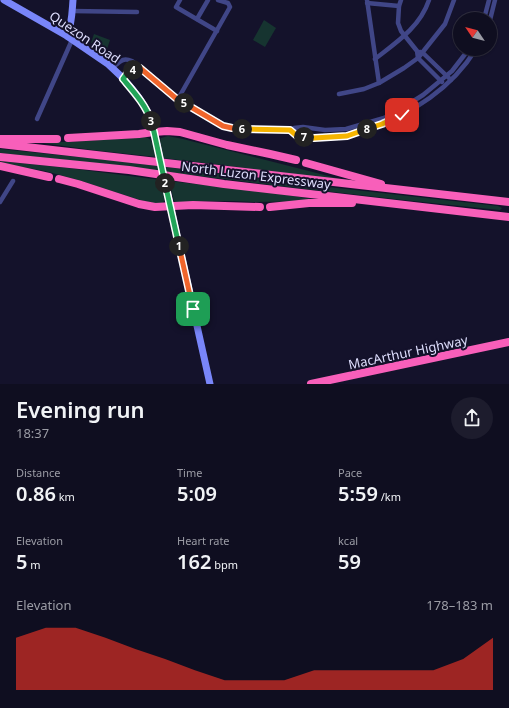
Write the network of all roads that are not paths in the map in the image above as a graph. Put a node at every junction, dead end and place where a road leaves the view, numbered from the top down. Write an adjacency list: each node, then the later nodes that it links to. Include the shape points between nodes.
1 (4, 0): 20 (main road, Quezon Road)
2 (72, 0): 13 (main road)
3 (180, 0): 17 (street, via 176,7)
4 (208, 0): 17 (street)
5 (218, 0): 18 (street, via 228,3 230,7)
6 (401, 0): 12 (street)
7 (429, 0): 19 (street, via 417,22)
8 (454, 0): 22 (street, via 445,24)
9 (489, 0): 15 (street)
10 (495, 0): 16 (street)
11 (367, 1): 12 (street); 26 (street)
12 (400, 6): 19 (street, via 398,23)
13 (72, 11): 14 (street); 20 (main road)
14 (137, 12)
15 (486, 12)
16 (492, 12)
17 (197, 19): 18 (street)
18 (217, 31): 36 (street)
19 (405, 36): 21 (street); 26 (street)
20 (70, 38): 27 (main road, Quezon Road); 37 (street)
21 (417, 51): 22 (street); 25 (street)
22 (423, 53): 25 (street); 29 (street)
23 (464, 56): 29 (street)
24 (471, 56): 31 (street)
25 (418, 58): 32 (street); 33 (street)
26 (375, 59): 33 (street)
27 (112, 68): 28 (street, via 124,59 132,61); 30 (main road, Quezon Road)
28 (140, 68): 30 (street, via 128,72); 36 (street)
29 (446, 75): 31 (street); 32 (street)
30 (123, 79): 41 (main road, Quezon Road, via 134,91 149,116)
31 (451, 80): 34 (street)
32 (440, 81): 34 (street); 40 (street, via 423,95 384,118 346,129)
33 (379, 83): 35 (street)
34 (445, 85): 43 (street, via 426,102 382,124 347,136)
35 (339, 94)
36 (178, 100): 39 (street, via 223,126)
37 (37, 119)
38 (305, 127): 39 (street); 40 (street); 42 (street)
39 (290, 130): 42 (street)
40 (325, 130): 43 (street)
41 (154, 132): 45 (highway); 49 (highway, via 180,132); 57 (main road, Quezon Road, bridge)
42 (303, 137): 43 (street)
43 (326, 137)
44 (57, 138): 46 (highway)
45 (68, 138)
46 (0, 139)
47 (0, 144): 56 (highway, North Luzon Expressway)
48 (0, 157): 58 (highway, North Luzon Expressway, via 129,170)
49 (296, 160)
50 (306, 163): 56 (highway, via 383,184)
51 (0, 166): 52 (highway)
52 (49, 177)
53 (59, 179): 57 (highway, via 139,204)
54 (13, 181): 55 (street)
55 (0, 202)
56 (506, 202)
57 (170, 206): 59 (highway); 63 (main road, Quezon Road)
58 (412, 206): 60 (highway, via 317,203); 61 (highway, North Luzon Expressway)
59 (260, 207)
60 (270, 207)
61 (509, 217)
62 (509, 342): 64 (highway, MacArthur Highway)
63 (210, 384)
64 (311, 384)

